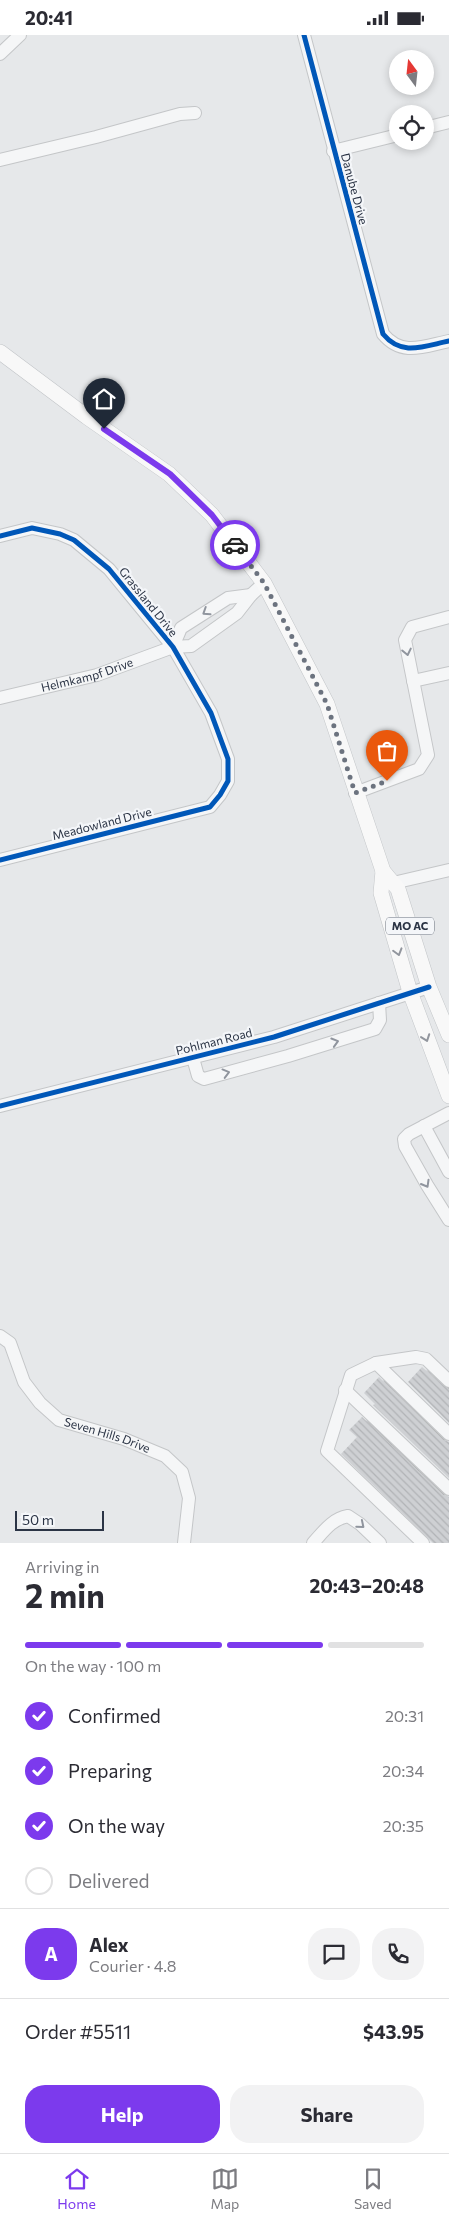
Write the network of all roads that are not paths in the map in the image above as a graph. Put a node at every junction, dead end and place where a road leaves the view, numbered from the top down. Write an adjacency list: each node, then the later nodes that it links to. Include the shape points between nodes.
1 (20, 35): 3 (street)
2 (304, 35): 8 (street, Danube Drive)
3 (0, 54)
4 (195, 113): 9 (street, via 180,114)
5 (449, 121): 6 (street)
6 (434, 125)
7 (389, 137): 8 (street)
8 (334, 151): 10 (street, Danube Drive, via 383,334 392,345 410,349)
9 (0, 160)
10 (449, 341)
11 (0, 352): 13 (main road, MO AC, via 170,474 212,515)
12 (0, 537): 16 (street, Grassland Drive, via 32,528 74,540 109,569)
13 (264, 583): 14 (street, Helmkampf Drive); 20 (main road, MO AC, via 327,704)
14 (250, 595): 16 (street, Helmkampf Drive, via 237,613 191,646); 16 (street, one-way to 16, via 228,598 181,628)
15 (449, 617): 18 (street, one-way to 18, via 412,627 405,640)
16 (173, 647): 19 (street, Helmkampf Drive, via 97,675); 21 (street, Grassland Drive, via 211,713 228,759 228,781)
17 (449, 673): 18 (street)
18 (413, 681): 20 (street, via 428,755 418,769)
19 (0, 698)
20 (355, 793): 24 (main road, MO AC)
21 (210, 807): 22 (street, Meadowland Drive)
22 (0, 861)
23 (449, 870): 25 (street)
24 (383, 871): 25 (main road, MO AC); 27 (main road, MO AC, one-way to 27, via 380,893)
25 (393, 883): 26 (main road, MO AC, via 398,889)
26 (429, 987): 27 (street, Pohlman Road); 30 (main road, MO AC)
27 (410, 992): 28 (street, Pohlman Road); 33 (main road, MO AC, one-way to 33)
28 (378, 1003): 29 (street, Pohlman Road); 31 (street, one-way to 28, via 375,1029 380,1020)
29 (283, 1034): 31 (street); 32 (street, Pohlman Road)
30 (449, 1035)
31 (288, 1056): 32 (street, one-way to 31, via 198,1076 204,1079)
32 (193, 1058): 34 (street, Pohlman Road)
33 (449, 1096)
34 (0, 1107)
35 (449, 1113): 36 (street)
36 (424, 1126): 37 (street); 38 (street, one-way to 38, via 404,1139 405,1147)
37 (449, 1172)
38 (449, 1220)
39 (0, 1336): 45 (street, Seven Hills Drive, via 10,1343 24,1382 59,1420 124,1439 165,1456 182,1472 188,1498)
40 (376, 1363): 41 (street, via 416,1357 426,1359); 42 (street, via 351,1375); 43 (street)
41 (449, 1381)
42 (345, 1390): 44 (street); 48 (street, via 328,1451)
43 (449, 1434)
44 (449, 1489)
45 (184, 1543)
46 (313, 1543): 47 (street, one-way to 47, via 330,1524 348,1516)
47 (380, 1543)
48 (422, 1543)

